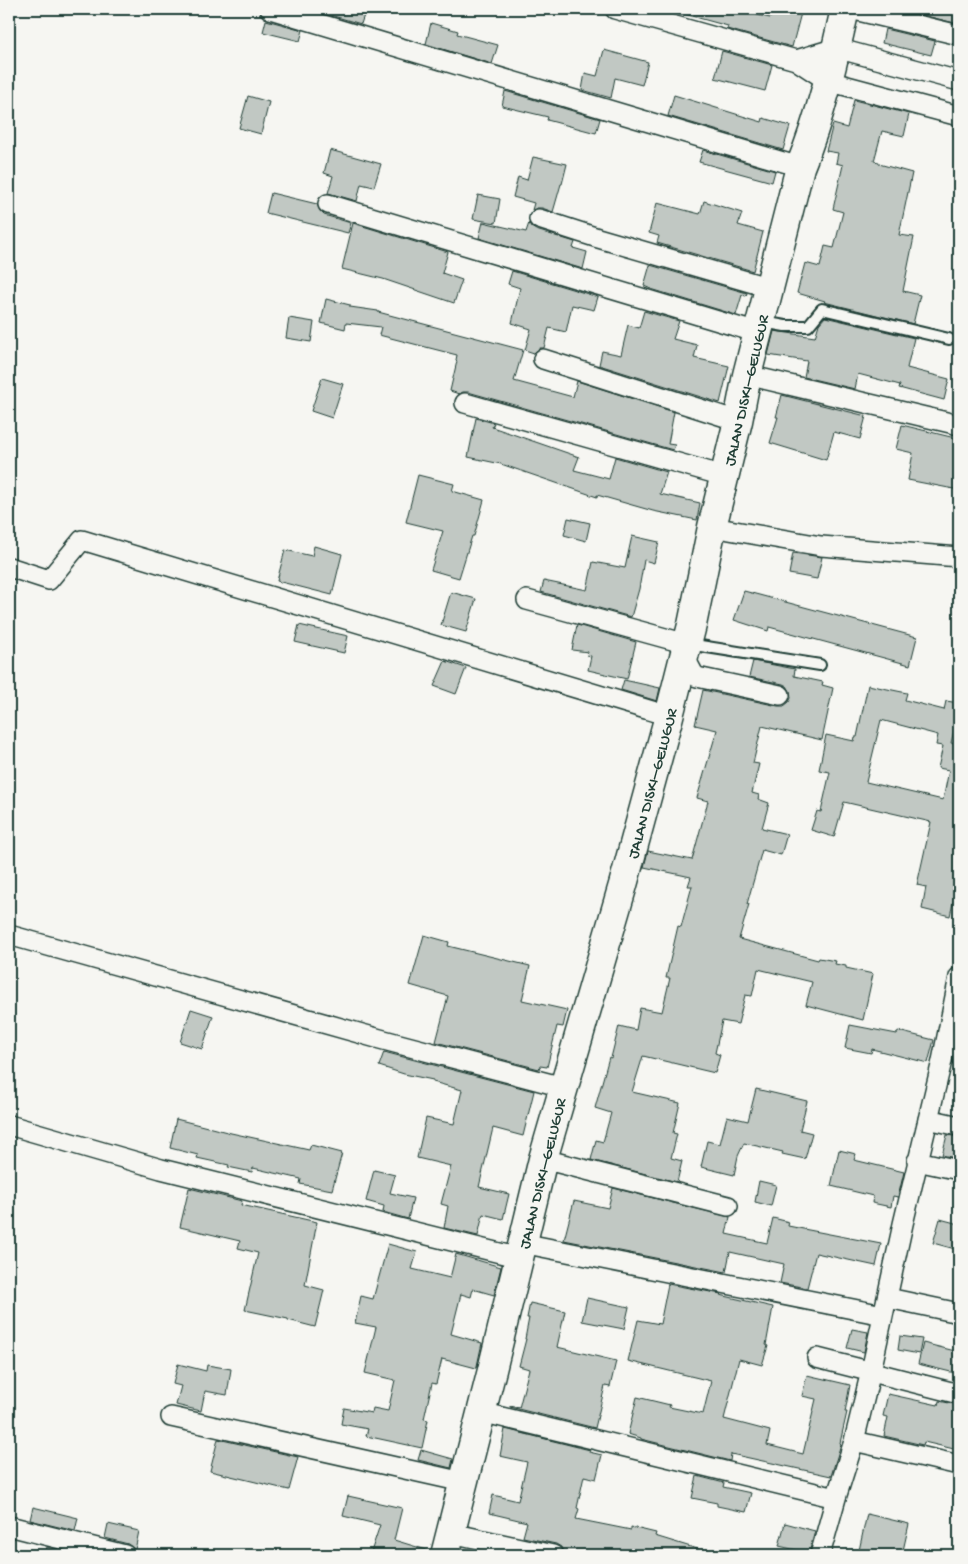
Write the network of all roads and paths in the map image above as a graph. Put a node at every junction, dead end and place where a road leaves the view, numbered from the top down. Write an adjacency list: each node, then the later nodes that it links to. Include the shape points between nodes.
1 (270, 9): 11 (street)
2 (615, 9): 7 (street)
3 (845, 9): 6 (main road, JALAN DISKI–GELUGUR)
4 (850, 9): 5 (street)
5 (959, 35)
6 (836, 48): 7 (street); 8 (main road, JALAN DISKI–GELUGUR); 9 (street)
7 (796, 60): 8 (street)
8 (828, 81): 10 (street); 11 (main road, JALAN DISKI–GELUGUR)
9 (959, 81)
10 (959, 116)
11 (800, 167): 14 (main road, JALAN DISKI–GELUGUR)
12 (328, 204): 15 (street)
13 (539, 219): 14 (street)
14 (770, 288): 15 (main road, JALAN DISKI–GELUGUR)
15 (759, 327): 16 (lane, via 808,326 822,308); 18 (main road, JALAN DISKI–GELUGUR)
16 (949, 339)
17 (544, 359): 20 (street)
18 (747, 375): 20 (main road, JALAN DISKI–GELUGUR); 21 (street)
19 (465, 403): 22 (street)
20 (738, 421): 22 (main road, JALAN DISKI–GELUGUR)
21 (959, 425)
22 (724, 476): 23 (main road, JALAN DISKI–GELUGUR)
23 (712, 527): 24 (street, via 821,546); 27 (main road, JALAN DISKI–GELUGUR)
24 (959, 557)
25 (9, 567): 30 (street, via 49,580 82,540)
26 (527, 600): 27 (street)
27 (685, 650): 28 (lane); 29 (street, via 697,677); 30 (main road, JALAN DISKI–GELUGUR)
28 (820, 665)
29 (780, 695)
30 (669, 716): 33 (main road, JALAN DISKI–GELUGUR, via 626,876)
31 (9, 935): 33 (street)
32 (959, 977): 34 (street)
33 (563, 1087): 37 (main road, JALAN DISKI–GELUGUR)
34 (928, 1118): 36 (street); 38 (street)
35 (9, 1125): 41 (street, via 161,1169)
36 (959, 1126)
37 (543, 1159): 40 (street); 41 (main road, JALAN DISKI–GELUGUR)
38 (917, 1161): 39 (street); 42 (street)
39 (959, 1170)
40 (728, 1206)
41 (521, 1250): 42 (street); 47 (main road, JALAN DISKI–GELUGUR)
42 (886, 1307): 43 (street); 45 (street)
43 (959, 1313)
44 (817, 1358): 45 (street)
45 (871, 1371): 46 (street); 49 (street)
46 (959, 1394)
47 (481, 1412): 51 (main road, JALAN DISKI–GELUGUR); 52 (street)
48 (171, 1417): 51 (street)
49 (854, 1441): 50 (street); 52 (street)
50 (959, 1465)
51 (463, 1482): 54 (main road, JALAN DISKI–GELUGUR)
52 (836, 1498): 57 (street)
53 (9, 1526): 55 (street)
54 (448, 1544): 56 (street)
55 (125, 1555)
56 (553, 1555)
57 (820, 1555)

